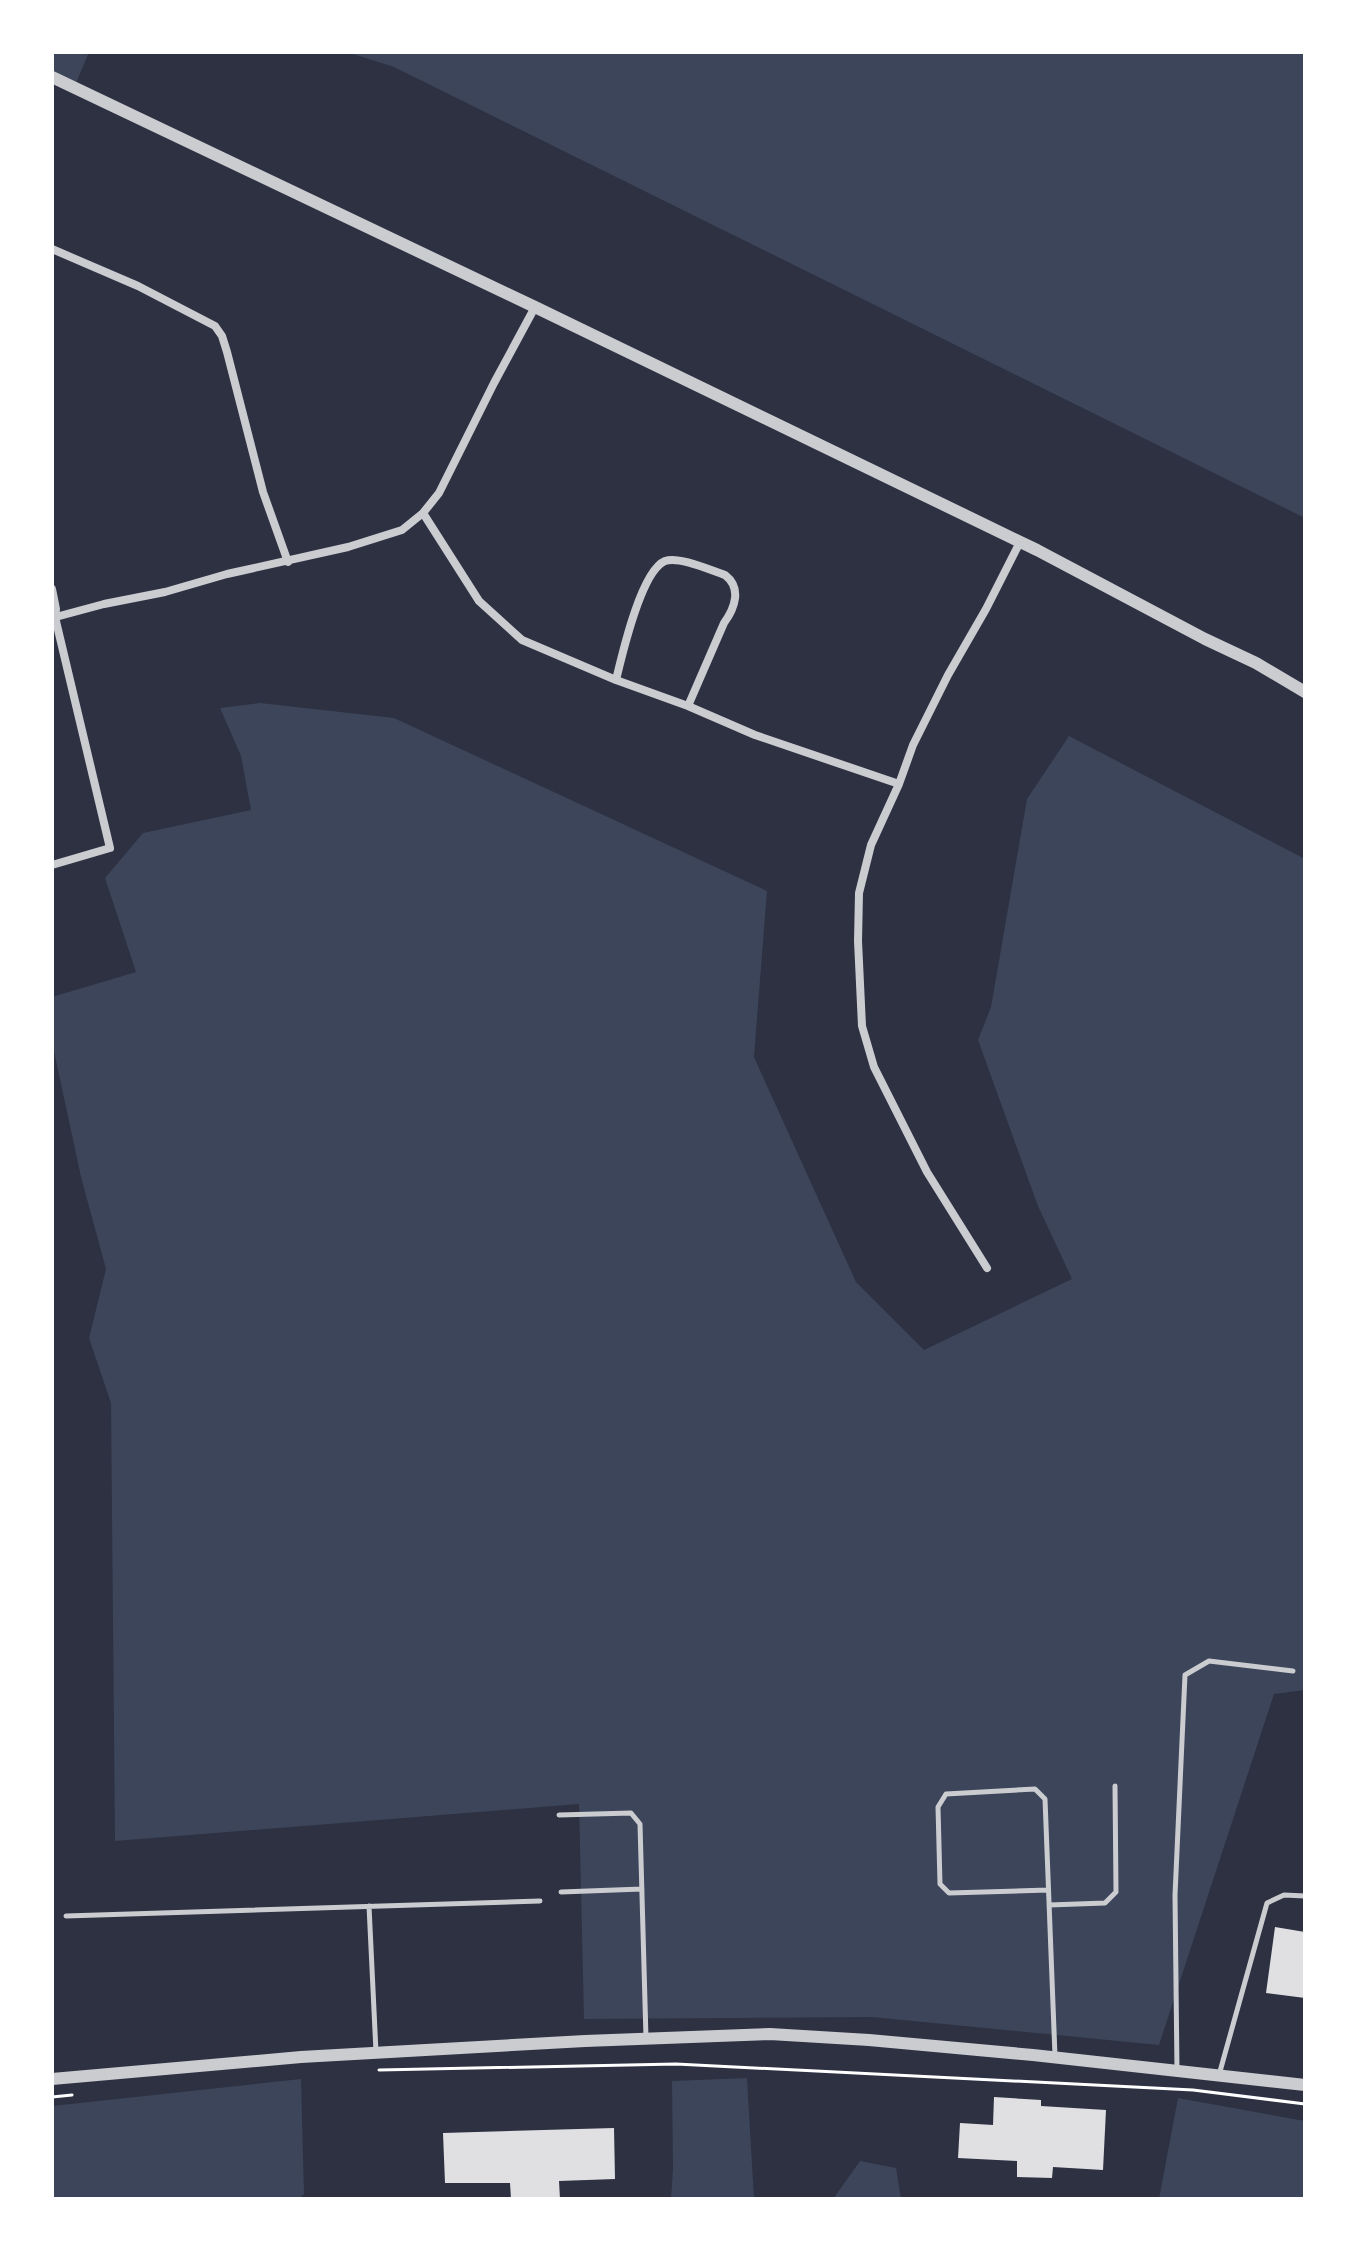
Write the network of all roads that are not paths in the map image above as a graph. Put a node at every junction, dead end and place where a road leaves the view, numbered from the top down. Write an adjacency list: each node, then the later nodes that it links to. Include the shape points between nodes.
1 (52, 77): 3 (street)
2 (52, 249): 6 (street, via 215,326)
3 (535, 307): 4 (street, via 439,493); 5 (street)
4 (423, 513): 6 (street, via 402,530); 9 (street, via 479,601 522,640)
5 (1020, 542): 10 (street); 12 (street, via 948,675)
6 (288, 562): 8 (street)
7 (52, 589): 8 (street)
8 (53, 618): 13 (street, via 110,848)
9 (616, 680): 11 (street); 11 (street, via 640,596 663,561 677,559 725,575 736,596 731,614)
10 (1305, 692)
11 (688, 706): 12 (street)
12 (899, 784): 14 (street, via 871,845 859,893 862,1026 874,1067 927,1172)
13 (52, 865)
14 (987, 1268)
15 (1293, 1671): 29 (lane, via 1209,1661 1185,1675 1175,1895)
16 (1115, 1786): 23 (lane, via 1116,1892 1105,1903)
17 (559, 1815): 18 (lane, via 631,1813 640,1824)
18 (642, 1889): 20 (lane); 26 (lane)
19 (1048, 1890): 19 (lane, via 1045,1799 1035,1789 946,1794 938,1807 940,1884 949,1893); 23 (lane)
20 (561, 1892)
21 (1305, 1896): 30 (lane, via 1284,1895 1267,1903)
22 (540, 1901): 24 (lane)
23 (1049, 1905): 28 (lane)
24 (369, 1906): 25 (lane); 27 (lane)
25 (66, 1916)
26 (646, 2039): 27 (street); 28 (street, via 770,2034)
27 (376, 2053): 31 (street)
28 (1055, 2057): 29 (street)
29 (1177, 2071): 30 (street)
30 (1219, 2076): 32 (street)
31 (52, 2079)
32 (1305, 2085)

